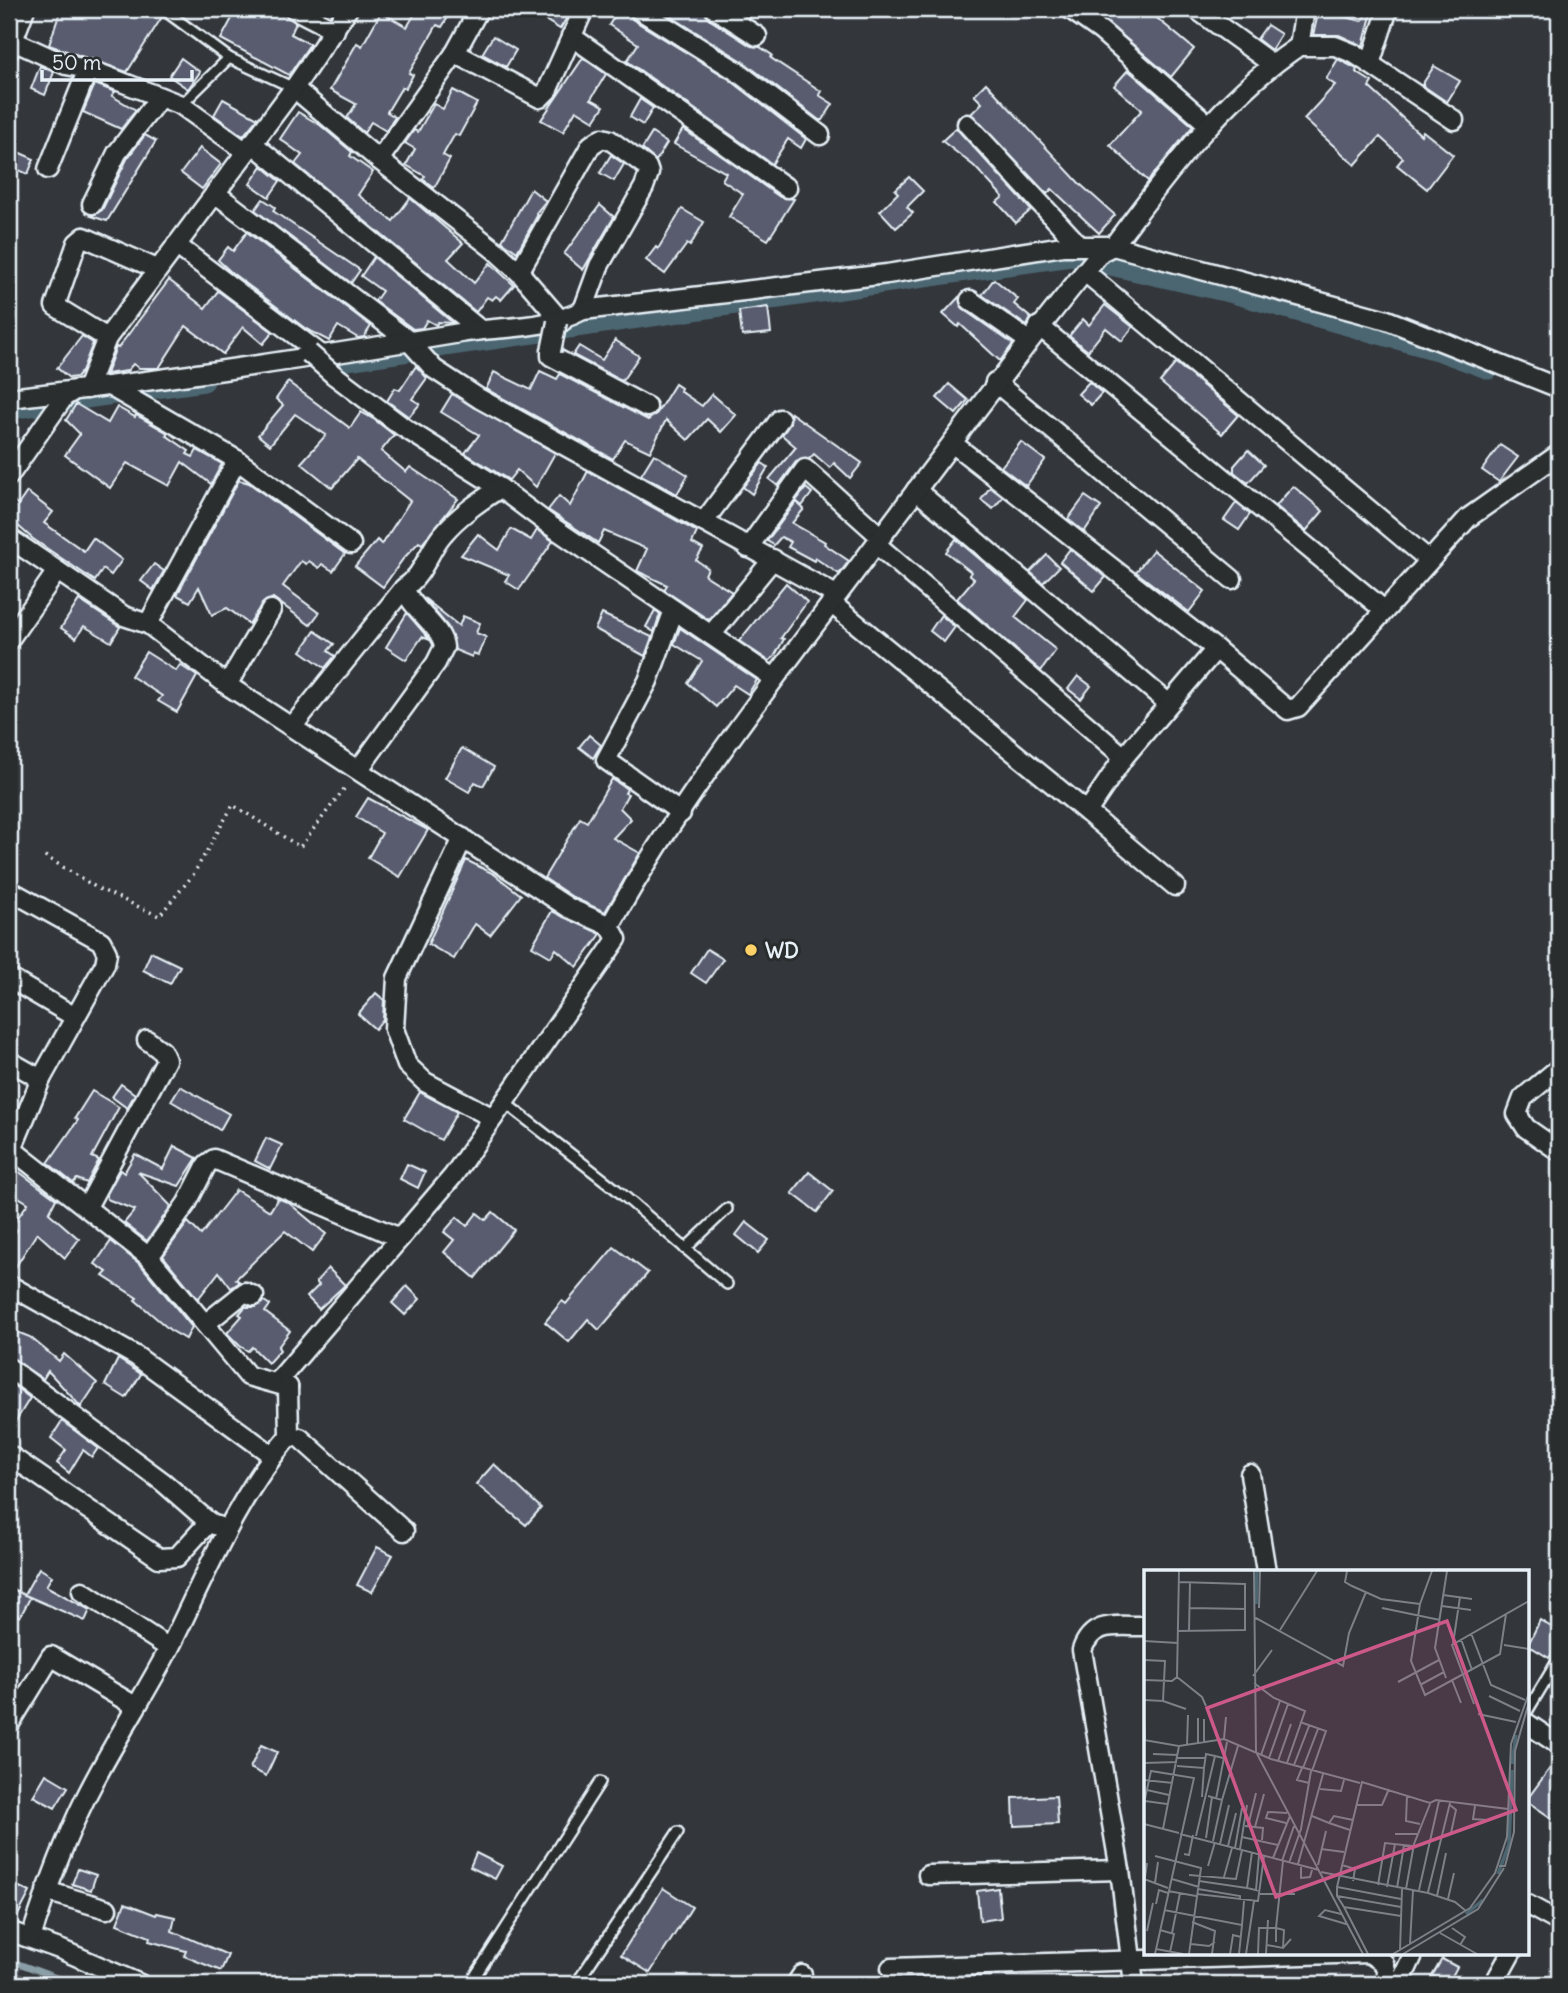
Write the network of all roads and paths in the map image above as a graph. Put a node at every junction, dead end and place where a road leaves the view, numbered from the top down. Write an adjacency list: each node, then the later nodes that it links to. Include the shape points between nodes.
1 (25, 9): 16 (street)
2 (294, 9): 13 (street)
3 (348, 9): 13 (street)
4 (479, 9): 18 (street)
5 (583, 9): 14 (street)
6 (638, 9): 29 (street, via 735,70)
7 (715, 9): 15 (street)
8 (1070, 9): 28 (street)
9 (1196, 9): 20 (street)
10 (1305, 9): 17 (street)
11 (1388, 9): 21 (street)
12 (168, 13): 19 (lane)
13 (335, 30): 23 (street)
14 (571, 36): 18 (street, via 540,98); 33 (street)
15 (757, 36)
16 (10, 43): 22 (street)
17 (1299, 46): 20 (street); 21 (street, via 1335,46)
18 (455, 53): 31 (street)
19 (229, 58): 23 (lane); 25 (lane)
20 (1272, 64): 28 (street)
21 (1370, 64): 26 (street)
22 (88, 69): 24 (street); 32 (street)
23 (294, 89): 30 (street); 31 (street)
24 (160, 97): 25 (street); 35 (street, via 117,153)
25 (181, 105): 30 (street)
26 (1454, 120)
27 (967, 124): 36 (street)
28 (1209, 125): 38 (street)
29 (820, 135)
30 (248, 147): 34 (street); 46 (street)
31 (379, 160): 41 (street)
32 (48, 169)
33 (787, 188)
34 (215, 192): 37 (street); 49 (street)
35 (92, 204)
36 (1078, 244): 38 (street); 43 (street, via 887,274)
37 (176, 245): 39 (street); 50 (street)
38 (1107, 249): 40 (street); 52 (street, via 1387,320)
39 (157, 269): 47 (street); 47 (street, via 84,237 77,243 55,306)
40 (1087, 270): 45 (street); 70 (street)
41 (519, 272): 43 (street, via 591,145 610,139 649,173 599,266); 44 (street)
42 (970, 300): 48 (street)
43 (583, 310): 44 (street)
44 (560, 322): 46 (street); 56 (street, bridge, via 551,356)
45 (1039, 326): 48 (street); 77 (street)
46 (479, 329): 49 (street)
47 (107, 338): 54 (street)
48 (1027, 340): 51 (street)
49 (409, 341): 50 (street); 64 (street, via 433,369)
50 (314, 353): 53 (street); 62 (street, bridge, via 334,375 403,427)
51 (995, 382): 58 (street); 72 (street)
52 (1559, 388)
53 (115, 389): 54 (street); 60 (street)
54 (75, 392): 55 (street); 61 (street)
55 (9, 398)
56 (647, 407)
57 (780, 419): 64 (street)
58 (952, 443): 63 (street); 81 (street)
59 (1559, 454): 70 (street, via 1468,518)
60 (237, 460): 67 (street); 78 (street)
61 (9, 476)
62 (500, 488): 73 (street, via 442,535 421,571); 76 (street)
63 (916, 490): 66 (street); 84 (street)
64 (705, 520): 68 (street)
65 (9, 538): 71 (street)
66 (879, 540): 68 (street, via 805,469); 74 (street); 86 (street)
67 (351, 544)
68 (748, 548): 69 (street)
69 (773, 559): 74 (street); 79 (street)
70 (1429, 560): 77 (street)
71 (57, 571): 78 (street, via 124,617); 80 (street)
72 (1232, 579)
73 (404, 588): 85 (street); 87 (street, via 409,603 437,630 443,647)
74 (833, 599): 82 (street); 88 (street)
75 (271, 610): 83 (street)
76 (674, 610): 79 (street); 89 (street, via 648,681 606,760)
77 (1384, 610): 81 (street, via 1298,707 1288,710)
78 (148, 624): 83 (street)
79 (711, 635): 82 (street)
80 (9, 640)
81 (1216, 649): 84 (street)
82 (774, 678): 89 (street)
83 (227, 685): 85 (street)
84 (1168, 702): 86 (street)
85 (292, 727): 87 (street)
86 (1124, 757): 88 (street)
87 (359, 769): 90 (street); 91 (path, via 300,847 233,805 193,875 159,916 97,888)
88 (1087, 811): 92 (street)
89 (681, 813): 94 (street)
90 (463, 838): 94 (street); 102 (street, via 397,978 394,1028 407,1065 425,1082)
91 (45, 856)
92 (1175, 886)
93 (9, 890): 96 (street, via 106,946 105,964)
94 (612, 931): 101 (street)
95 (9, 978): 96 (street)
96 (75, 1017): 100 (street)
97 (147, 1040): 105 (street, via 166,1059)
98 (9, 1061): 100 (street)
99 (1559, 1068): 104 (street, via 1523,1098 1517,1114 1527,1128)
100 (41, 1079): 103 (street)
101 (504, 1102): 102 (street); 108 (lane)
102 (490, 1117): 107 (street, via 453,1176)
103 (10, 1148): 105 (street)
104 (1559, 1151)
105 (87, 1207): 109 (street)
106 (727, 1209): 108 (lane)
107 (392, 1234): 109 (street, via 214,1159); 115 (street, via 278,1381)
108 (685, 1249): 110 (lane)
109 (149, 1257): 113 (street)
110 (727, 1284)
111 (9, 1285): 117 (street, via 136,1356)
112 (254, 1296): 113 (street, via 245,1292)
113 (205, 1324): 115 (street, via 234,1362 261,1381)
114 (9, 1368): 120 (street)
115 (288, 1387): 116 (street)
116 (289, 1436): 117 (street); 121 (street, via 300,1438)
117 (270, 1454): 120 (street)
118 (9, 1455): 120 (street, via 159,1558 177,1557)
119 (1250, 1474): 122 (street)
120 (218, 1525): 125 (street)
121 (404, 1531)
122 (1266, 1570)
123 (82, 1591): 125 (street)
124 (1144, 1626): 134 (street, via 1099,1628 1087,1635 1082,1650)
125 (164, 1645): 127 (street)
126 (1559, 1658): 128 (lane)
127 (130, 1703): 129 (street, via 51,1656); 136 (street)
128 (1530, 1707)
129 (9, 1725)
130 (1530, 1725): 131 (street)
131 (1559, 1745)
132 (600, 1782): 151 (lane)
133 (678, 1832): 152 (lane)
134 (1120, 1870): 135 (street); 145 (street)
135 (928, 1875)
136 (46, 1891): 137 (street); 140 (street)
137 (107, 1909)
138 (1530, 1912): 139 (street)
139 (1559, 1922)
140 (22, 1935): 150 (street)
141 (1342, 1954): 145 (street)
142 (1370, 1954): 147 (street, via 1384,1963)
143 (1414, 1954): 147 (street)
144 (1510, 1954): 154 (street)
145 (1130, 1962): 146 (street); 153 (street)
146 (891, 1968)
147 (1396, 1981)
148 (9, 1982): 149 (street)
149 (15, 1984)
150 (140, 1984)
151 (470, 1984)
152 (576, 1984)
153 (1134, 1984)
154 (1494, 1984)

